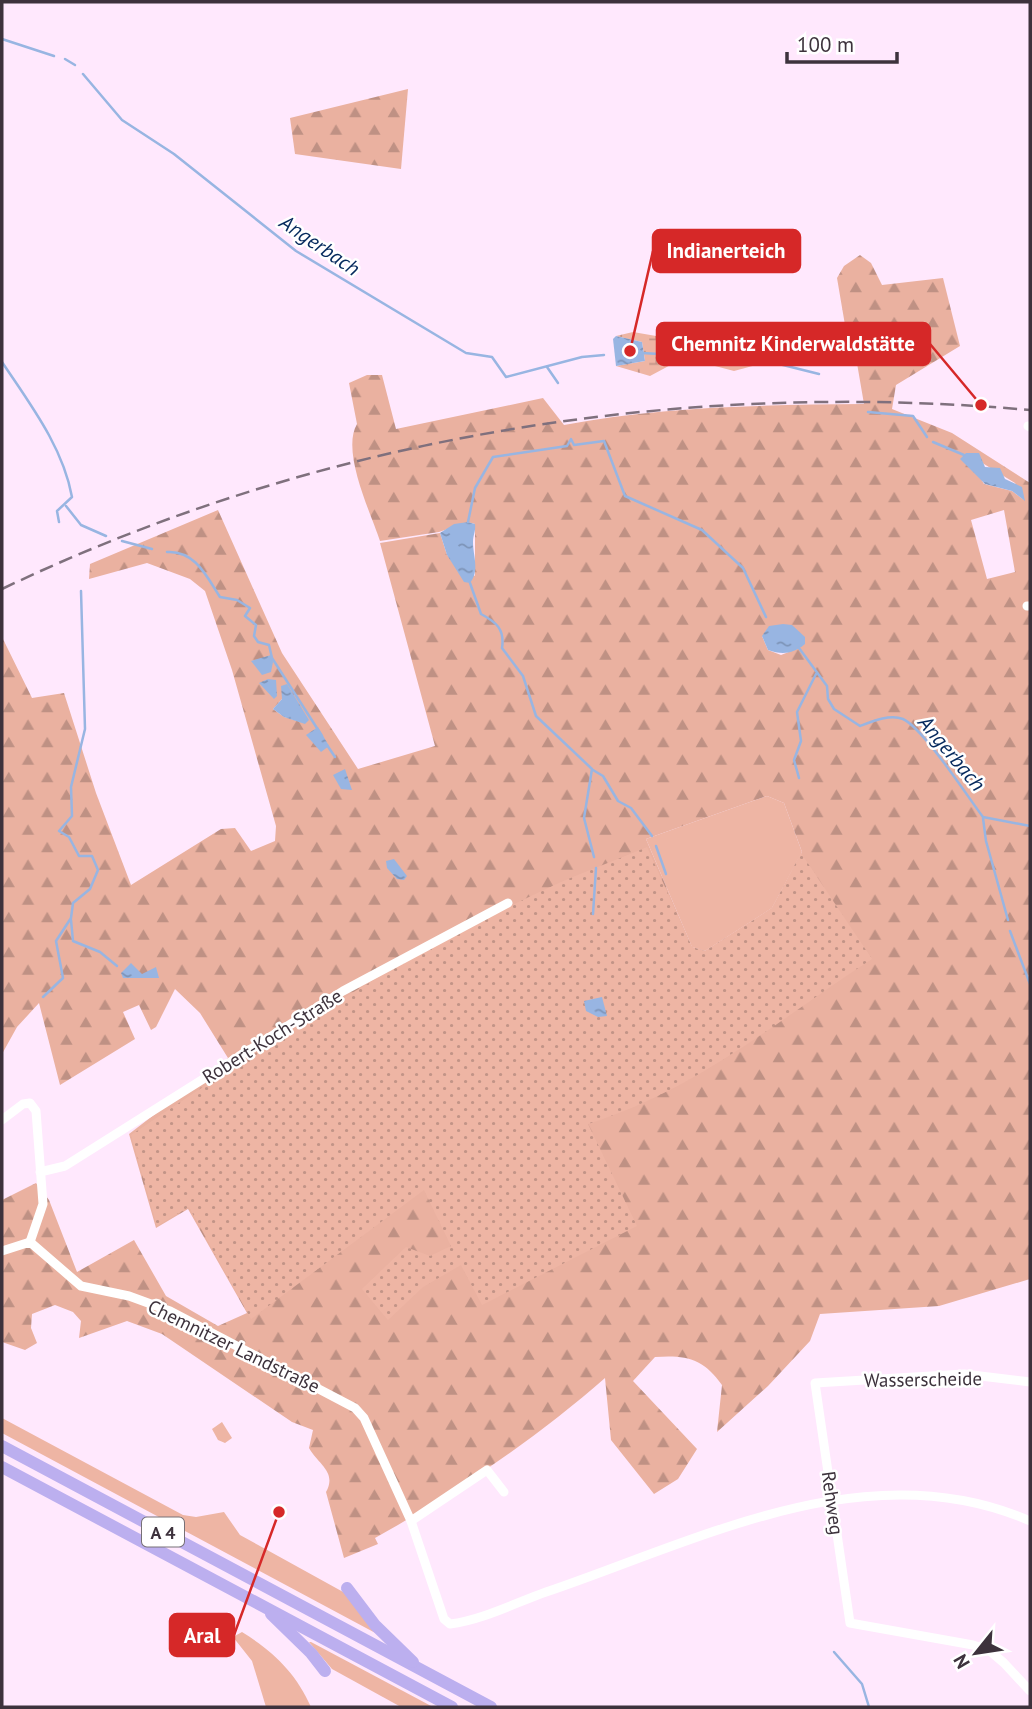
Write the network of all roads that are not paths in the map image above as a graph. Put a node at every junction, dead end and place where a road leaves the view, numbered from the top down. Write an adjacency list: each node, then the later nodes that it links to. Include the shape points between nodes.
1 (508, 903): 3 (street, Robert-Koch-Straße, via 343,991 65,1166)
2 (2, 1120): 3 (street, via 23,1104 34,1106)
3 (40, 1172): 4 (street, via 43,1204)
4 (30, 1242): 5 (street); 12 (street, Chemnitzer Landstraße, via 81,1286 170,1311 349,1404 364,1418)
5 (2, 1251)
6 (1030, 1382): 7 (street, Wasserscheide, via 964,1374)
7 (815, 1383): 11 (street, Rehweg)
8 (2, 1446): 16 (highway, A 4)
9 (2, 1467): 15 (highway, A 4)
10 (504, 1492): 12 (street, via 487,1470)
11 (834, 1501): 12 (street, Chemnitzer Landstraße, via 776,1512 450,1624 444,1619); 13 (street, via 894,1492 944,1496 1003,1509); 18 (street, Rehweg, via 850,1623 990,1651)
12 (411, 1521)
13 (1030, 1521)
14 (347, 1588): 16 (highway, via 375,1625)
15 (266, 1608): 17 (highway); 19 (highway, A 4)
16 (421, 1670): 20 (highway, A 4)
17 (325, 1671)
18 (1030, 1691)
19 (452, 1707)
20 (491, 1707)

